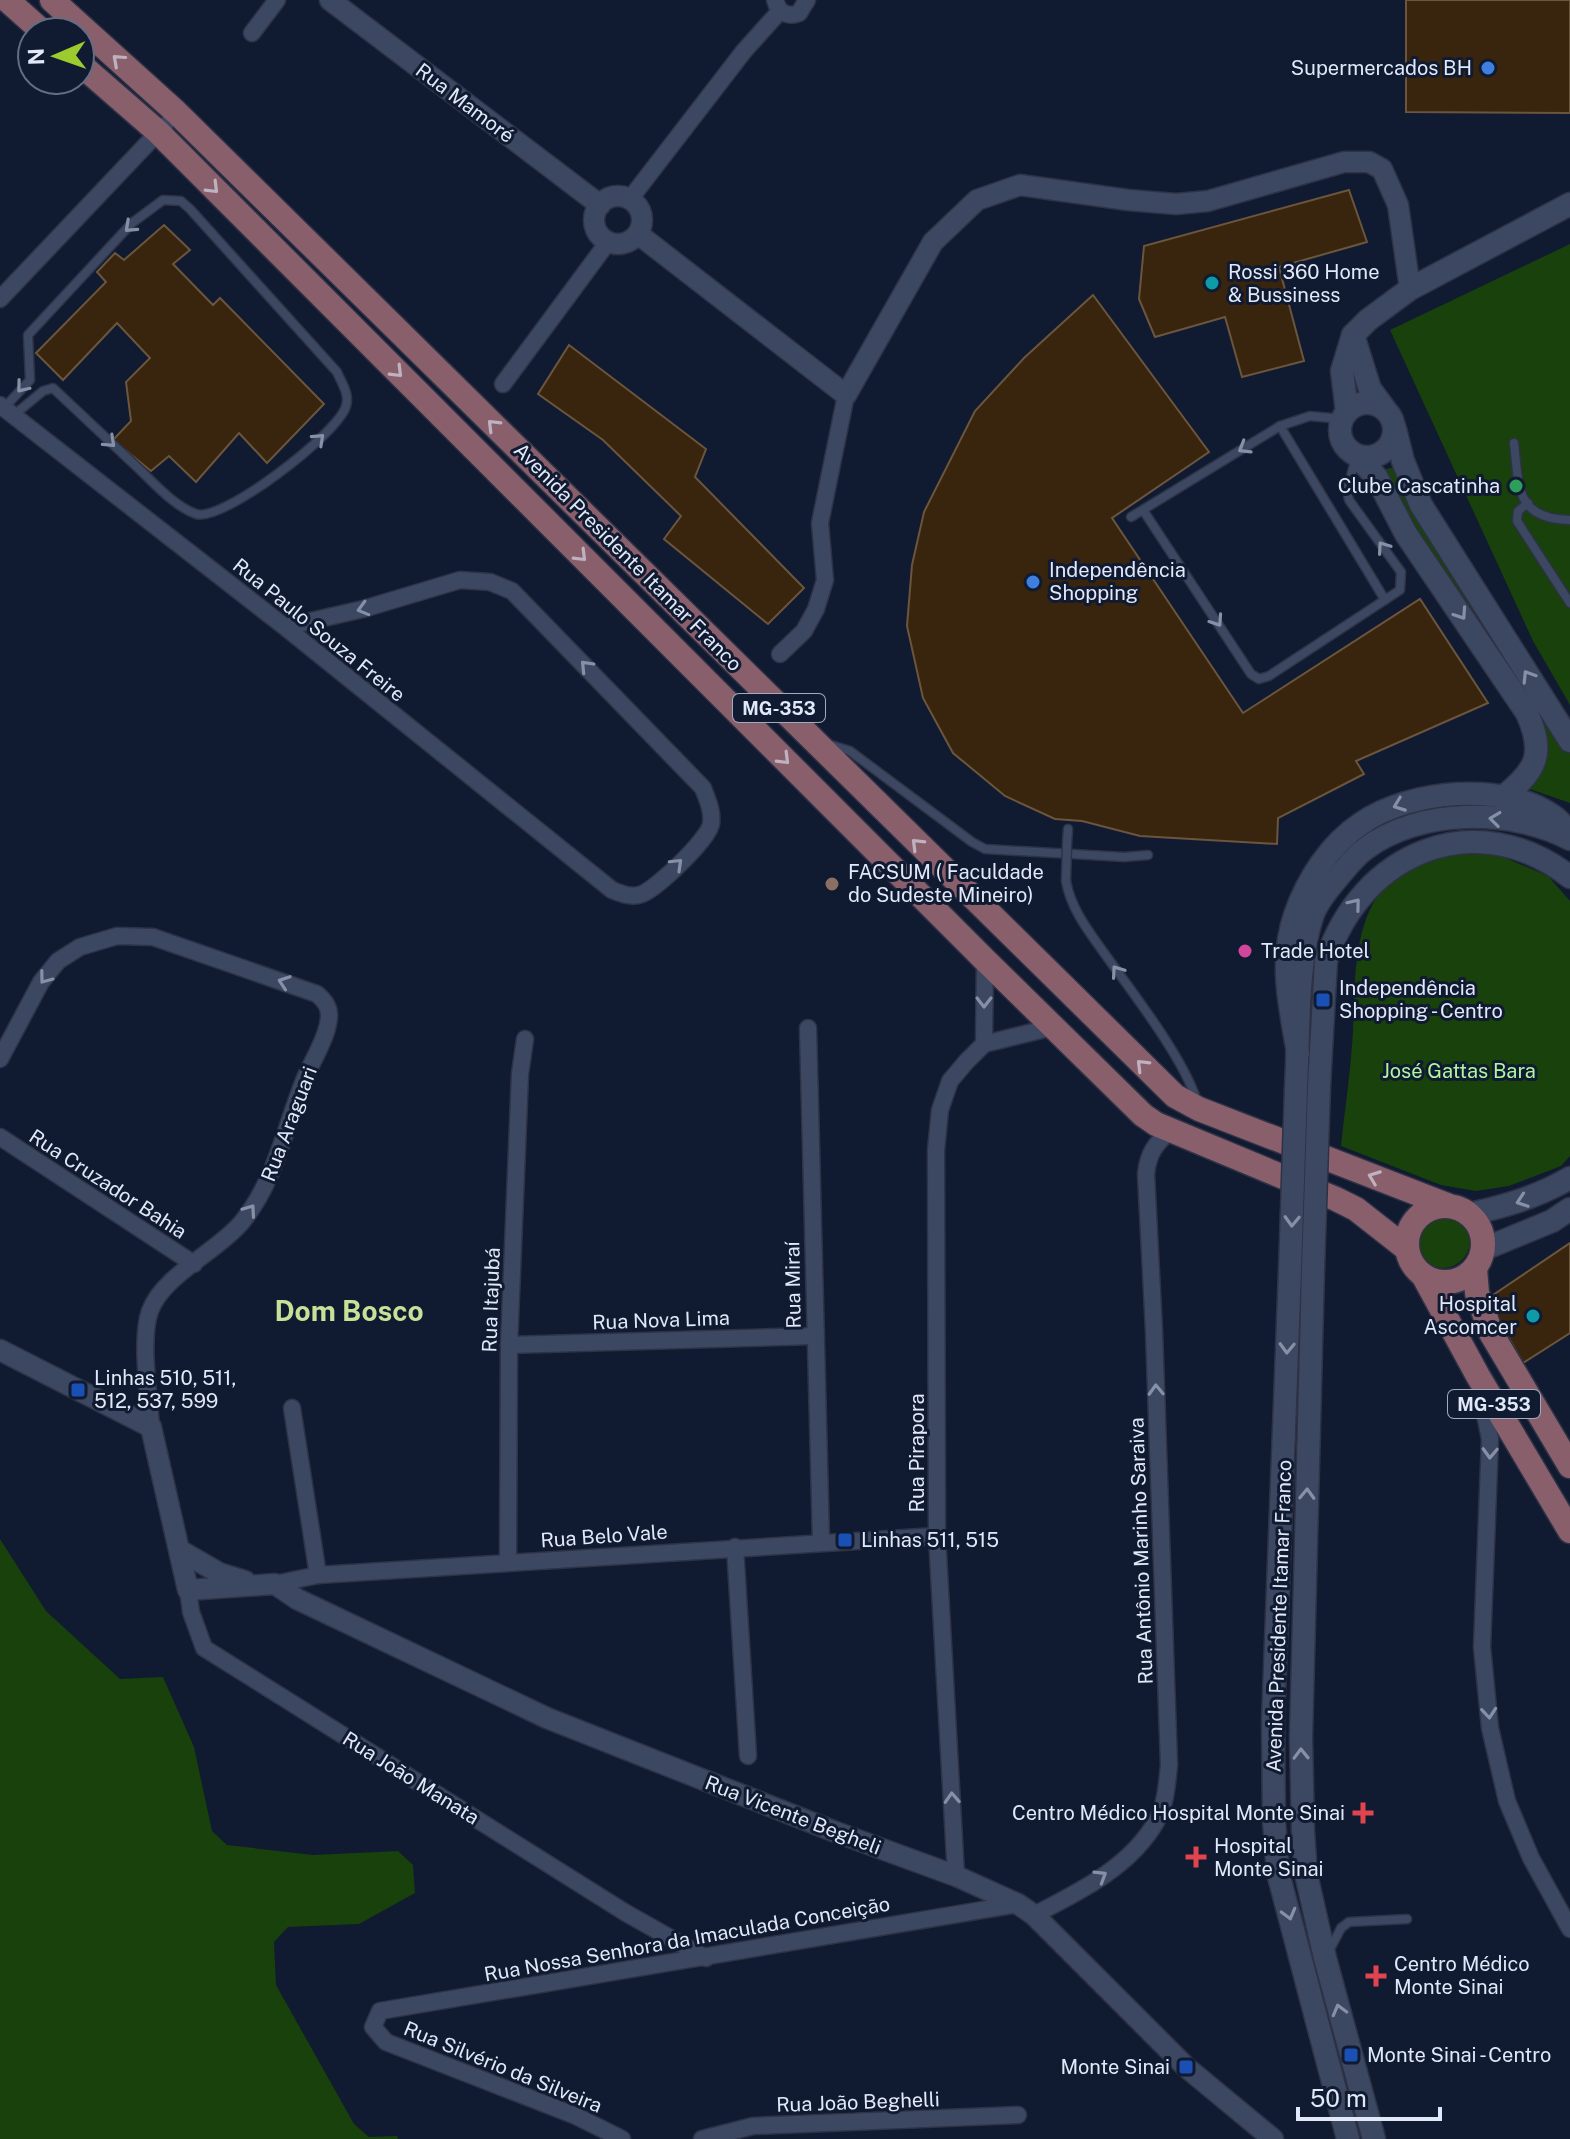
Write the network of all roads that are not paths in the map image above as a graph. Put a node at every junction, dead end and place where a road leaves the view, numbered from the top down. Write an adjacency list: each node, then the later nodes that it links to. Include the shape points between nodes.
1 (7, 0): 7 (main road)
2 (52, 0): 10 (main road, Avenida Presidente Itamar Franco / MG-353, one-way to 2)
3 (277, 0): 8 (street)
4 (330, 0): 14 (street, Rua Mamoré)
5 (807, 0): 6 (street, via 799,13 789,15)
6 (777, 5): 12 (street)
7 (25, 16)
8 (252, 33)
9 (96, 78): 11 (main road, Avenida Presidente Itamar Franco / MG-353)
10 (176, 112): 11 (street); 37 (main road, Avenida Presidente Itamar Franco / MG-353, one-way to 10)
11 (158, 132): 18 (street); 45 (main road, Avenida Presidente Itamar Franco / MG-353, one-way to 45)
12 (630, 199): 14 (street, via 617,196); 15 (street, via 641,212)
13 (1570, 204): 17 (main road)
14 (600, 205): 16 (street, via 595,223)
15 (638, 234): 16 (street, via 622,244); 21 (street)
16 (608, 242): 20 (street)
17 (1410, 289): 19 (main road); 21 (street, via 1398,205 1382,169 1369,162 1344,162 1208,201 1176,204 1020,185 977,200 933,242)
18 (0, 299)
19 (1353, 335): 22 (main road, via 1370,389); 24 (main road, via 1342,371)
20 (503, 384)
21 (846, 395): 36 (street, via 820,523 825,580 804,631)
22 (1384, 408): 24 (main road, via 1360,403); 26 (main road)
23 (6, 410): 23 (lane, one-way to 23, via 53,388 154,483 201,516 219,511 305,453 335,425 347,394 337,372 190,209 173,199 163,200 132,223 28,335 30,380); 35 (street, Rua Paulo Souza Freire)
24 (1344, 415): 25 (lane, via 1310,416); 28 (main road, via 1341,436)
25 (1280, 426): 30 (lane, one-way to 30); 33 (lane)
26 (1395, 429): 28 (main road, via 1383,452); 38 (main road, one-way to 26, via 1421,505)
27 (1514, 443): 29 (lane, via 1520,496)
28 (1357, 456): 33 (lane, one-way to 28, via 1400,590 1401,572 1349,500); 39 (main road, one-way to 39, via 1377,478 1406,534 1536,733 1538,753 1530,772)
29 (1528, 503): 32 (lane, via 1554,520); 34 (lane, via 1518,511 1517,521)
30 (1143, 510): 31 (lane); 33 (lane, one-way to 33, via 1259,679)
31 (1131, 517)
32 (1570, 520)
33 (1385, 600)
34 (1570, 603)
35 (285, 627): 35 (street, Rua Paulo Souza Freire, one-way to 35, via 612,890 639,895 654,887 711,826 703,788 512,591 490,582 460,580)
36 (780, 654)
37 (811, 739): 43 (lane, via 850,751 985,849); 53 (main road, Avenida Presidente Itamar Franco / MG-353, one-way to 37, via 1162,1085)
38 (1570, 741)
39 (1503, 797): 41 (main road, via 1543,810); 50 (main road, one-way to 50, via 1480,793 1410,801 1361,823 1323,862 1306,888 1287,947 1286,984)
40 (1068, 829): 53 (lane, one-way to 40, bridge, via 1191,1085 1070,901)
41 (1570, 833)
42 (1570, 839): 50 (main road, Avenida Presidente Itamar Franco, one-way to 50, via 1521,823 1469,817 1410,826 1364,850 1328,888 1313,914 1304,952)
43 (1148, 855)
44 (1570, 877): 52 (main road, Avenida Presidente Itamar Franco, one-way to 44, via 1326,961 1348,911 1375,880 1433,846 1478,842 1534,854)
45 (985, 960): 46 (main road, Avenida Presidente Itamar Franco / MG-353); 49 (street, one-way to 49)
46 (1053, 1027): 49 (street); 54 (main road, Avenida Presidente Itamar Franco / MG-353, via 1143,1115)
47 (808, 1028): 63 (street, Rua Miraí)
48 (525, 1039): 64 (street, Rua Itajubá)
49 (984, 1044): 71 (street, Rua Pirapora, via 950,1081 940,1110 936,1150)
50 (1298, 1053): 52 (main road, Avenida Presidente Itamar Franco)
51 (0, 1059): 61 (street, Rua Araguari, one-way to 51, via 241,1223 265,1188 325,1032 329,1014 324,1000 153,937 117,936 80,947 58,961)
52 (1308, 1087): 86 (main road, Avenida Presidente Itamar Franco, one-way to 52, bridge, via 1306,1874 1301,1737 1313,1269); 92 (main road, Avenida Presidente Itamar Franco, one-way to 92, bridge, via 1290,1270 1274,1821 1278,1873)
53 (1199, 1109): 57 (main road, Avenida Presidente Itamar Franco / MG-353, one-way to 53)
54 (1171, 1130): 59 (main road, Avenida Presidente Itamar Franco / MG-353, via 1356,1209); 82 (street, Rua Antônio Marinho Saraiva, one-way to 54, via 1110,1871 1131,1855 1158,1819 1166,1793 1146,1174 1156,1144)
55 (0, 1137): 61 (street, Rua Cruzador Bahia)
56 (1570, 1178): 57 (main road, one-way to 57, via 1515,1204)
57 (1458, 1209): 59 (main road, via 1426,1210 1407,1238); 60 (main road, MG-353, via 1478,1223 1483,1236)
58 (1570, 1209): 60 (main road)
59 (1407, 1249): 62 (main road, MG-353)
60 (1479, 1259): 62 (main road, via 1466,1277 1445,1283); 69 (main road, MG-353, via 1477,1293 1491,1333)
61 (194, 1264): 68 (street, Rua Araguari, via 160,1293 150,1312 145,1335)
62 (1423, 1275): 66 (main road, MG-353)
63 (814, 1336): 64 (street, Rua Nova Lima); 72 (street, Rua Miraí)
64 (509, 1345): 75 (street, Rua Itajubá)
65 (0, 1350): 68 (street)
66 (1478, 1376): 70 (main road, MG-353); 84 (street, one-way to 84, via 1490,1439 1482,1647 1490,1728 1507,1801)
67 (292, 1408): 76 (street)
68 (151, 1427): 74 (street, Rua Araguari)
69 (1570, 1466)
70 (1570, 1531)
71 (937, 1536): 72 (street, Rua Belo Vale); 81 (street, Rua Pirapora, one-way to 71)
72 (821, 1541): 73 (street, Rua Belo Vale)
73 (735, 1547): 75 (street, Rua Belo Vale); 80 (street)
74 (181, 1551): 77 (street, via 219,1573); 79 (street, Rua João Manata)
75 (508, 1562): 76 (street, Rua Belo Vale)
76 (318, 1575): 78 (street, Rua Belo Vale)
77 (253, 1584): 78 (street); 79 (street)
78 (275, 1584): 81 (street, Rua Vicente Begheli, via 547,1718)
79 (188, 1590): 85 (street, Rua João Manata, via 204,1648)
80 (748, 1756)
81 (956, 1876): 82 (street, Rua Vicente Begheli)
82 (1026, 1909): 85 (street, Rua Nossa Senhora da Imaculada Conceição); 91 (street, Rua Vicente Begheli, via 1186,2067)
83 (1407, 1919): 86 (lane, via 1349,1922)
84 (1570, 1929)
85 (706, 1958): 87 (street, Rua Nossa Senhora da Imaculada Conceição, via 380,2011)
86 (1325, 1958): 93 (main road, Avenida Presidente Itamar Franco, one-way to 86)
87 (373, 2027): 89 (street, Rua Silvério da Silveira, via 386,2042)
88 (1018, 2115): 90 (street, Rua João Beghelli, via 753,2126)
89 (622, 2139)
90 (702, 2139)
91 (1273, 2139)
92 (1348, 2139)
93 (1374, 2139)

